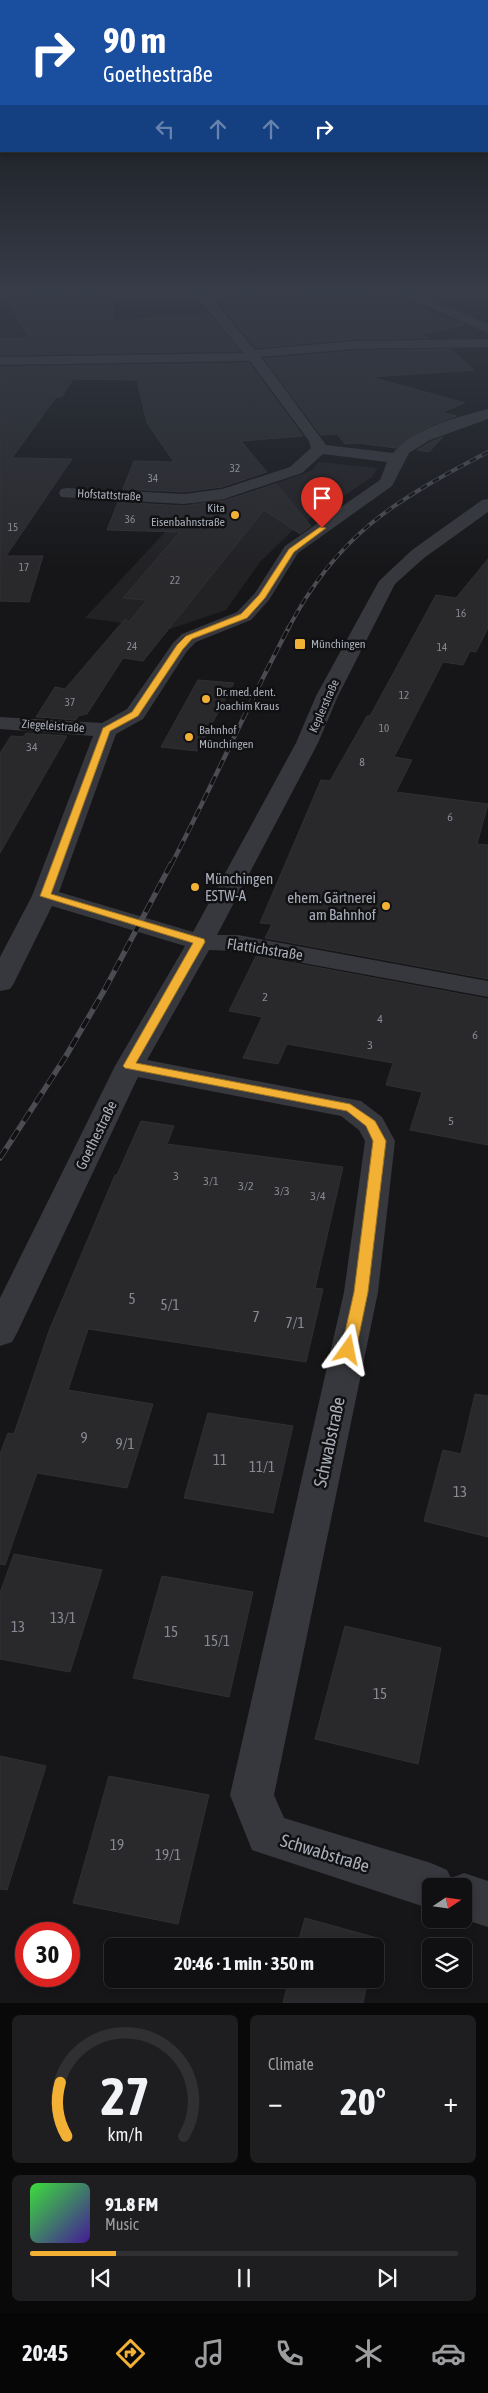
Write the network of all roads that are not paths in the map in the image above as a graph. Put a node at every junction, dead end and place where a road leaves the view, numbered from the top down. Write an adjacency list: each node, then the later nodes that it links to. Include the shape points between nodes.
1 (273, 383): 3 (street, via 317,441)
2 (488, 414): 4 (street, via 415,440)
3 (319, 449): 4 (street); 5 (street, Hofstattstraße, via 296,470 224,494 184,499)
4 (397, 458): 8 (street, via 393,474 386,483 291,550 262,596 244,616 189,638 135,714)
5 (67, 493)
6 (488, 504): 10 (street, Keplerstraße, via 426,548 388,581 327,696 302,752)
7 (0, 723): 8 (street, Ziegeleistraße)
8 (106, 730): 9 (street)
9 (45, 896): 10 (street, Flattichstraße); 11 (street)
10 (200, 942): 12 (street, Flattichstraße, via 238,943); 13 (street, Goethestraße)
11 (0, 983)
12 (488, 989)
13 (129, 1066): 14 (street, Goethestraße); 15 (street, Schwabstraße, via 350,1108 371,1124 380,1141 361,1292 252,1795 268,1835)
14 (0, 1333)
15 (422, 1883)
16 (472, 1899): 17 (street)
17 (488, 1904)

